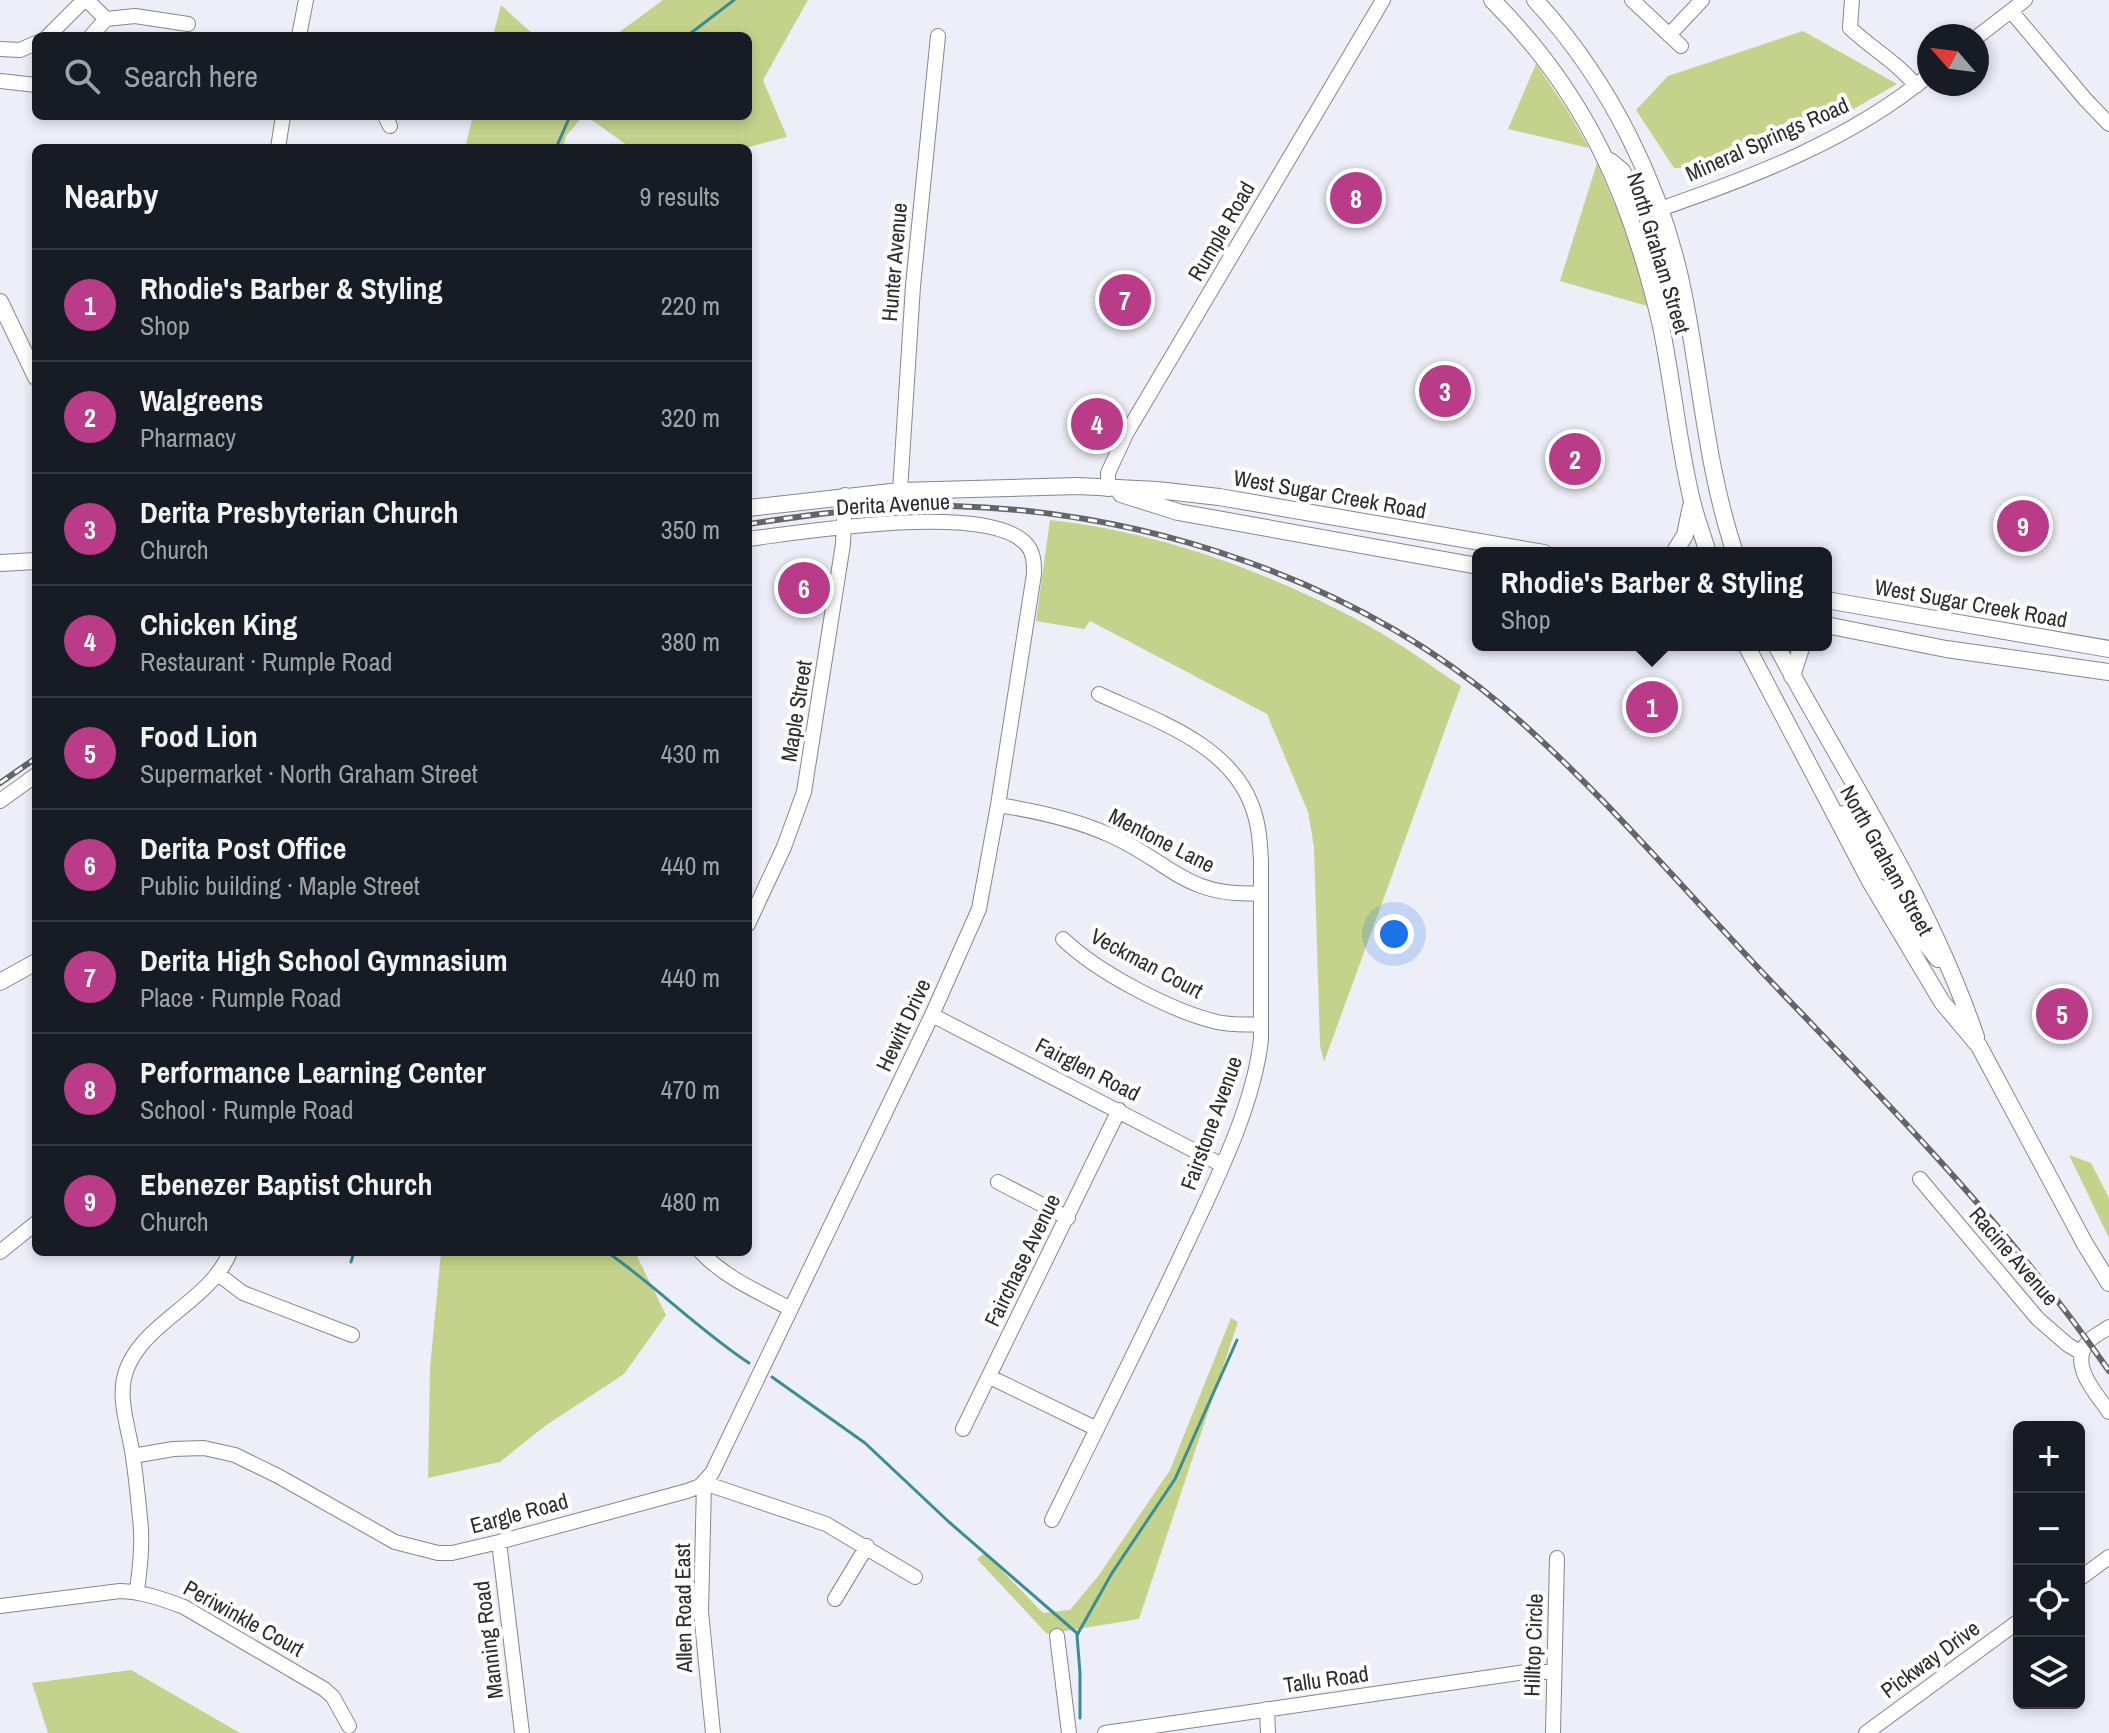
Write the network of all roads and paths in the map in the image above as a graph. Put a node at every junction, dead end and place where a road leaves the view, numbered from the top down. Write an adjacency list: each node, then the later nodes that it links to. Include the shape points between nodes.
1 (86, 0): 11 (street); 14 (street)
2 (306, 0): 16 (street)
3 (1383, 0): 32 (street, Rumple Road, via 1126,434 1108,473)
4 (1492, 0): 28 (main road, North Graham Street, via 1549,63)
5 (1535, 0): 29 (main road, North Graham Street, via 1574,46 1614,108)
6 (1632, 0): 17 (street)
7 (1702, 0): 17 (street)
8 (1852, 0): 24 (street, via 1850,28)
9 (2025, 0): 10 (street)
10 (2011, 11): 13 (street); 26 (street)
11 (106, 19): 12 (street, via 135,16); 15 (street)
12 (188, 24)
13 (1989, 28)
14 (52, 32)
15 (95, 32)
16 (300, 32)
17 (1669, 35): 20 (street)
18 (938, 36): 33 (street, Hunter Avenue, via 913,286)
19 (32, 45): 21 (street)
20 (1681, 46)
21 (0, 49)
22 (0, 81): 23 (street)
23 (32, 85)
24 (1916, 86): 29 (street, Mineral Springs Road, via 1825,142)
25 (282, 120): 27 (street)
26 (2109, 124)
27 (279, 144)
28 (1606, 157): 29 (main road, via 1622,171 1644,208); 35 (main road, North Graham Street, via 1631,220 1660,324)
29 (1660, 209): 41 (main road, North Graham Street, via 1685,300 1710,453)
30 (0, 302): 31 (main road)
31 (32, 369)
32 (1108, 489): 33 (main road, West Sugar Creek Road); 38 (main road, West Sugar Creek Road, via 1185,492); 39 (main road, West Sugar Creek Road, via 1178,512)
33 (900, 491): 34 (main road, West Sugar Creek Road)
34 (845, 495): 36 (main road, West Sugar Creek Road); 37 (street, Maple Street)
35 (1691, 500): 43 (main road); 44 (main road, North Graham Street)
36 (752, 507)
37 (845, 527): 40 (street, Derita Avenue); 45 (street, Derita Avenue, via 988,525 1011,533); 67 (street, Maple Street, via 804,792)
38 (1388, 527): 39 (main road, via 1336,523); 42 (main road, West Sugar Creek Road)
39 (1318, 537): 48 (main road, West Sugar Creek Road)
40 (752, 539)
41 (1733, 546)
42 (1508, 547)
43 (1678, 547)
44 (1706, 547)
45 (1032, 552): 63 (street, Hewitt Drive, via 1032,588)
46 (32, 561): 47 (main road)
47 (0, 563)
48 (1472, 565)
49 (1832, 601): 51 (main road, West Sugar Creek Road)
50 (1832, 626): 56 (main road, West Sugar Creek Road, via 1946,649)
51 (2109, 649)
52 (1749, 651): 61 (main road, North Graham Street)
53 (1779, 651): 58 (main road, North Graham Street)
54 (1800, 651): 58 (main road)
55 (2109, 664): 56 (main road)
56 (2075, 666): 57 (main road, West Sugar Creek Road)
57 (2109, 672)
58 (1792, 676): 64 (main road, North Graham Street)
59 (1099, 694): 66 (street, Fairstone Avenue, via 1179,732 1228,766 1256,819)
60 (32, 778): 62 (street)
61 (1824, 791): 64 (main road, via 1860,835 1875,864 1887,872); 65 (main road, North Graham Street)
62 (0, 801)
63 (998, 805): 66 (street, Mentone Lane, via 1056,815 1111,835 1203,888); 72 (street, Hewitt Drive, via 979,909)
64 (1901, 869): 70 (main road, North Graham Street)
65 (1871, 883): 70 (main road, via 1897,898 1912,927); 74 (main road, North Graham Street, via 1942,1002)
66 (1261, 893): 73 (street, Fairstone Avenue)
67 (752, 915)
68 (1063, 939): 73 (street, Veckman Court, via 1085,960 1188,1012 1232,1024)
69 (32, 964): 71 (main road)
70 (1954, 979): 74 (main road, North Graham Street)
71 (0, 982)
72 (932, 1015): 75 (street, Fairglen Road); 86 (street, Hewitt Drive)
73 (1261, 1024): 76 (street, Fairstone Avenue, via 1255,1077)
74 (1979, 1046): 85 (main road, North Graham Street)
75 (1119, 1110): 76 (street, Fairglen Road); 79 (street, Fairchase Avenue)
76 (1222, 1165): 93 (street, Fairstone Avenue)
77 (1920, 1179): 89 (street, Racine Avenue, via 2038,1319)
78 (998, 1182): 79 (street)
79 (1068, 1218): 90 (street, Fairchase Avenue)
80 (32, 1226): 81 (street)
81 (0, 1252)
82 (228, 1256): 84 (street)
83 (705, 1256): 86 (street)
84 (218, 1274): 88 (street, via 243,1293); 94 (street, via 142,1345 128,1365 124,1397)
85 (2109, 1283)
86 (791, 1309): 95 (street, Hewitt Drive)
87 (2109, 1327): 89 (street)
88 (352, 1335)
89 (2082, 1353): 91 (street, via 2084,1375)
90 (990, 1377): 92 (street, Fairchase Avenue); 93 (street)
91 (2109, 1412)
92 (963, 1429)
93 (1097, 1429): 96 (street, Fairstone Avenue)
94 (133, 1456): 97 (street, Eargle Road, via 204,1448 235,1455 417,1550 452,1553); 103 (street, via 142,1544)
95 (704, 1483): 97 (street, Eargle Road); 98 (street, via 826,1524); 112 (street, Allen Road East, via 701,1612)
96 (1052, 1520)
97 (499, 1542): 111 (street, Manning Road)
98 (867, 1546): 102 (street); 104 (street)
99 (2109, 1557): 101 (street)
100 (1557, 1558): 108 (street, Hilltop Circle)
101 (2085, 1575)
102 (915, 1577)
103 (137, 1591): 105 (street, Periwinkle Court); 110 (street, Periwinkle Court, via 184,1607 307,1677 333,1697)
104 (835, 1599)
105 (0, 1606)
106 (2013, 1625): 117 (street, Pickway Drive)
107 (1057, 1636): 113 (street)
108 (1553, 1672): 109 (street, Tallu Road); 116 (street, Hilltop Circle)
109 (1267, 1709): 114 (street, Tallu Road); 115 (street)
110 (349, 1726)
111 (522, 1733)
112 (713, 1733)
113 (1069, 1733)
114 (1105, 1733)
115 (1268, 1733)
116 (1553, 1733)
117 (1866, 1733)

